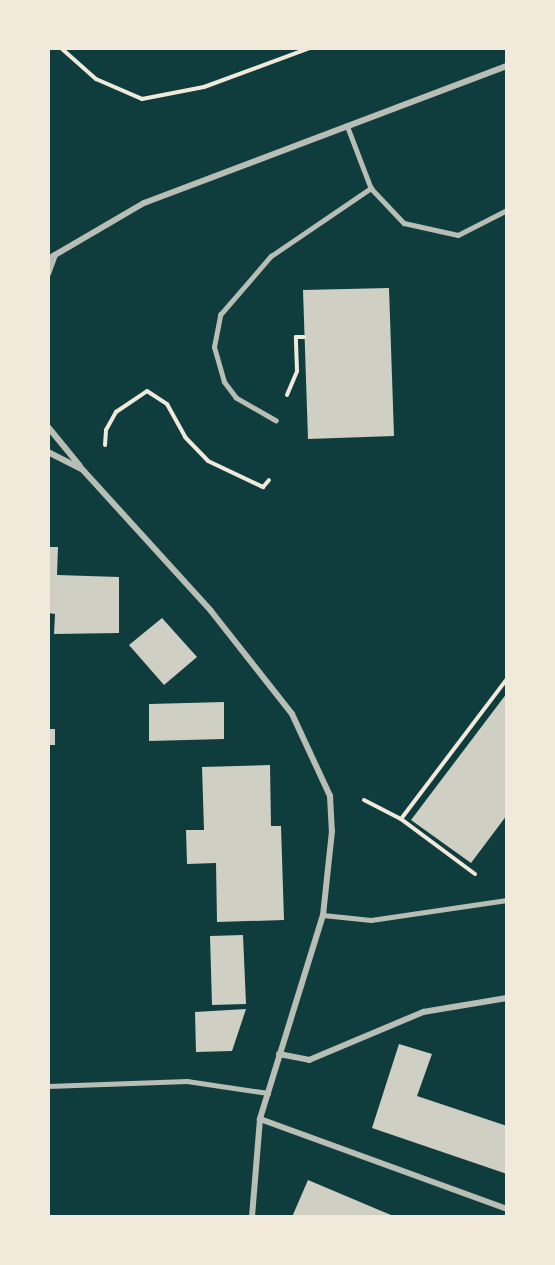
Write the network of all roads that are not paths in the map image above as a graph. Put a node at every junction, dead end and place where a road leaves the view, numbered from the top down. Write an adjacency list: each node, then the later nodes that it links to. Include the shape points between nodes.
1 (507, 66): 2 (street)
2 (347, 125): 3 (lane); 5 (street, via 144,204)
3 (371, 188): 4 (lane, via 404,223 442,235 474,231); 8 (lane, via 271,256 220,315 214,347 225,382 236,398)
4 (507, 210)
5 (57, 251): 6 (street); 7 (street)
6 (48, 259)
7 (48, 274)
8 (276, 421)
9 (48, 427): 11 (street)
10 (48, 452): 11 (street)
11 (82, 469): 13 (street, via 211,611 312,748 333,813)
12 (507, 900): 13 (lane, via 371,920)
13 (322, 915): 15 (street)
14 (507, 998): 15 (street, via 423,1012 309,1060)
15 (279, 1054): 17 (street)
16 (48, 1086): 17 (lane, via 187,1082)
17 (268, 1093): 18 (street)
18 (260, 1119): 19 (street); 20 (street)
19 (507, 1209)
20 (252, 1217)

